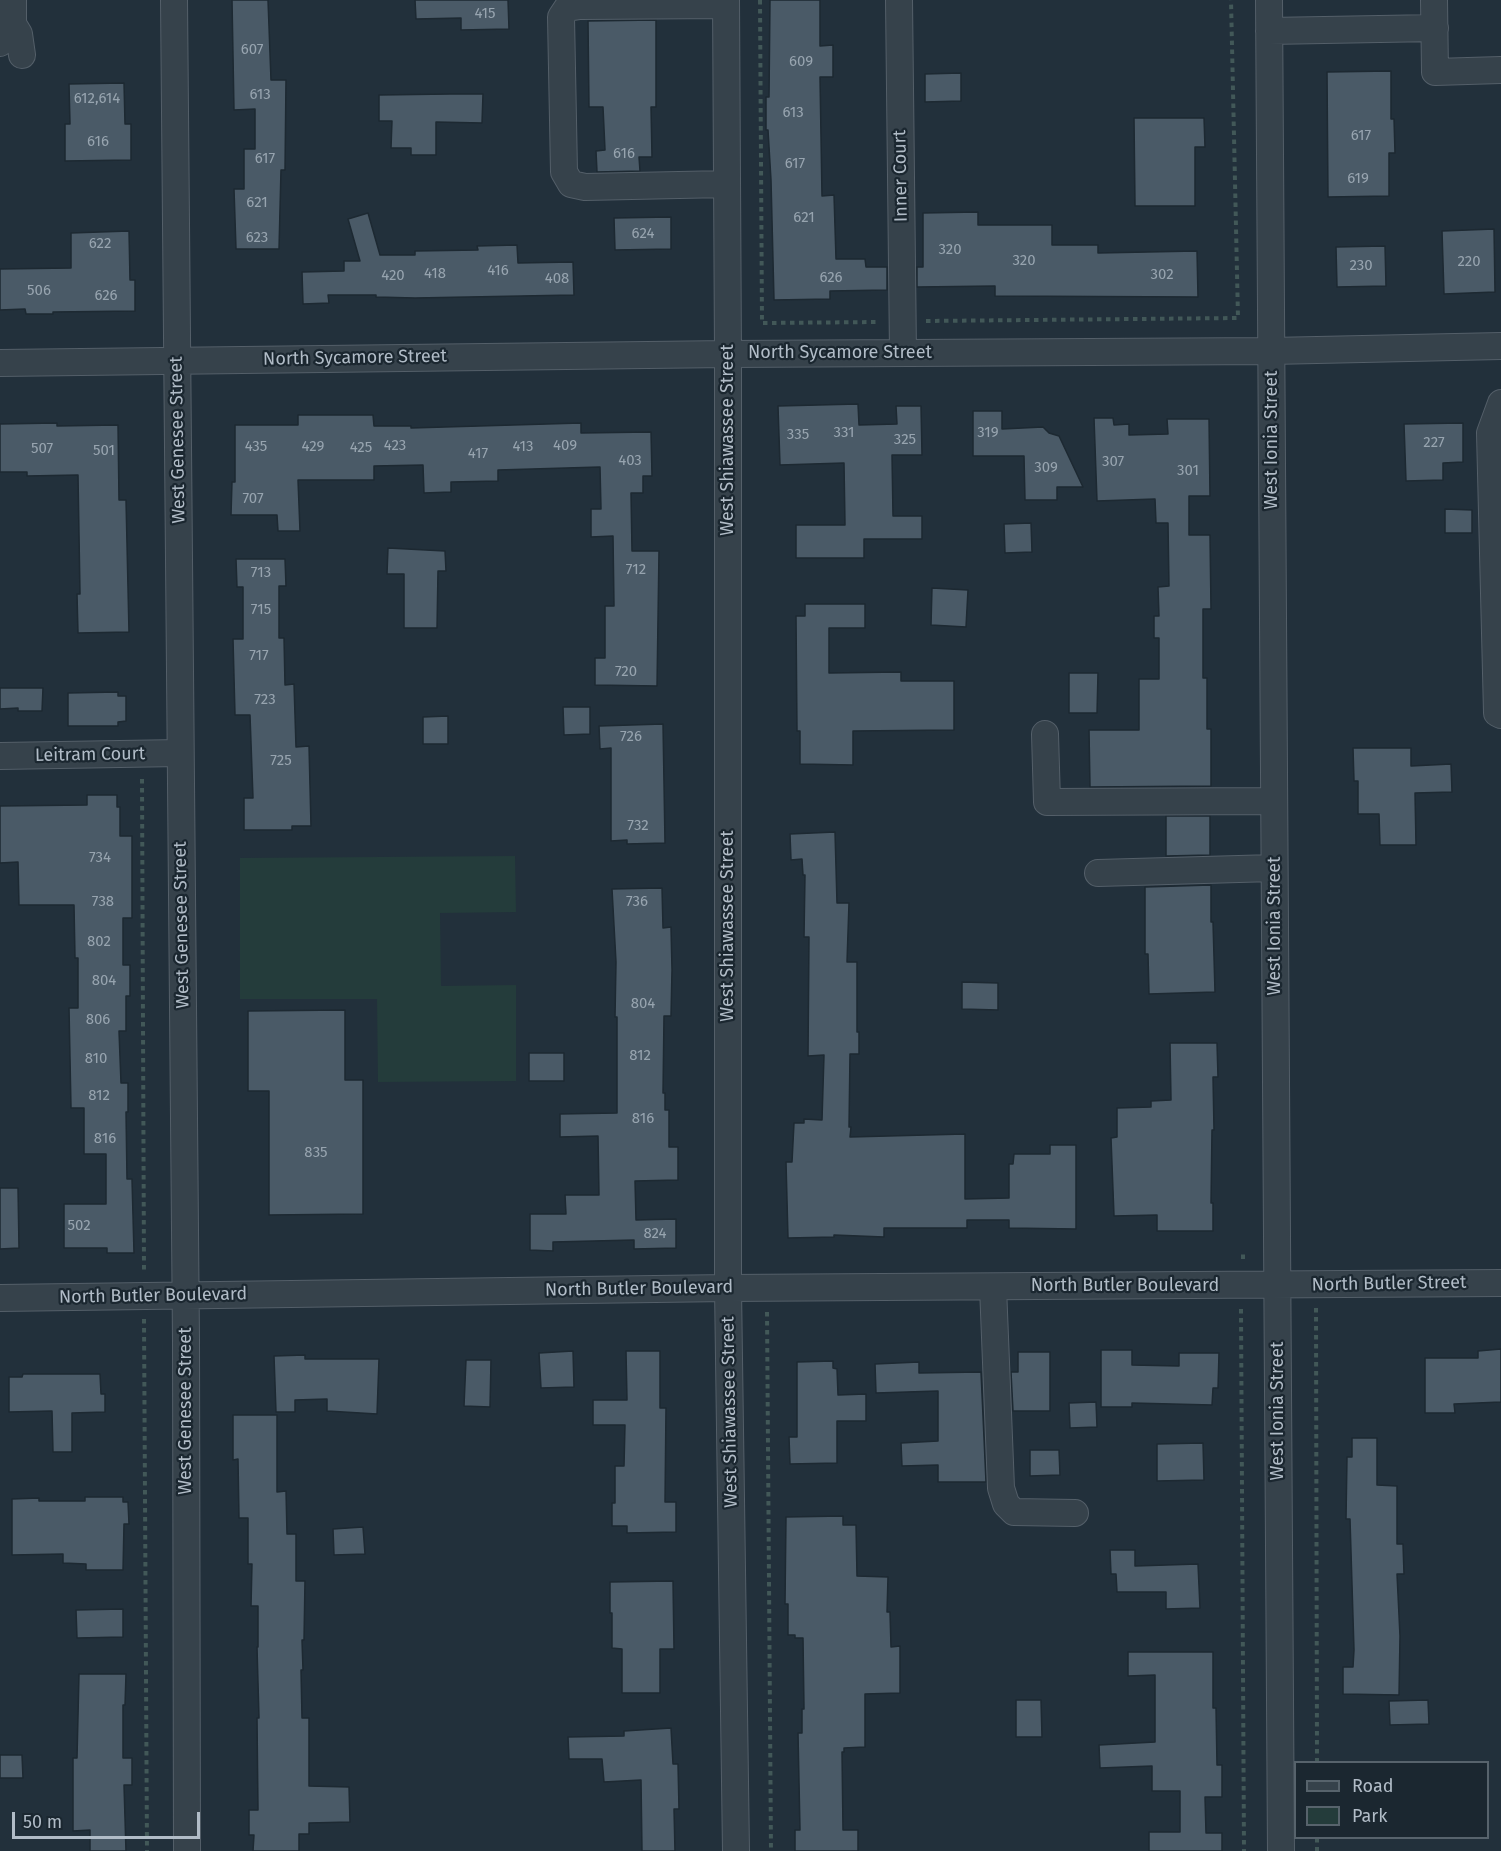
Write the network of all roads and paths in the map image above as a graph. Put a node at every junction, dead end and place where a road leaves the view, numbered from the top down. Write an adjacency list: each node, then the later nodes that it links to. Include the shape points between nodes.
1 (174, 0): 19 (street, West Genesee Street)
2 (759, 0): 14 (path, via 762,323)
3 (899, 0): 14 (street, Inner Court)
4 (1231, 0): 14 (path, via 1238,318)
5 (1269, 0): 10 (street, West Ionia Street)
6 (1434, 0): 9 (street)
7 (726, 2): 13 (street, West Shiawassee Street); 13 (street, via 579,6 567,8 561,17 564,172 571,184)
8 (9, 22): 11 (street, via 19,34)
9 (1434, 28): 10 (street); 12 (street, via 1435,72)
10 (1269, 31): 16 (street, West Ionia Street)
11 (22, 55)
12 (1501, 70)
13 (726, 184): 18 (street, West Shiawassee Street)
14 (903, 322): 17 (street, Inner Court)
15 (1501, 346): 16 (street, North Sycamore Street)
16 (1271, 351): 17 (street, North Sycamore Street); 26 (street, West Ionia Street)
17 (903, 353): 18 (street, North Sycamore Street)
18 (728, 354): 19 (street, North Sycamore Street); 35 (street, West Shiawassee Street)
19 (177, 360): 20 (street, North Sycamore Street); 24 (street, West Genesee Street)
20 (0, 363)
21 (1501, 403): 22 (street, via 1490,433 1497,713)
22 (1501, 715)
23 (1045, 734): 26 (street, via 1047,802)
24 (180, 753): 25 (street, Leitram Court); 37 (street, West Genesee Street)
25 (0, 756)
26 (1274, 801): 27 (street, West Ionia Street)
27 (1274, 868): 28 (street); 32 (street, West Ionia Street)
28 (1098, 873)
29 (1244, 1251): 31 (path)
30 (1501, 1283): 33 (street, North Butler Street)
31 (1242, 1285): 32 (street, North Butler Boulevard); 34 (street, North Butler Boulevard); 44 (path)
32 (1277, 1285): 33 (street, North Butler Street); 45 (street, West Ionia Street)
33 (1316, 1285): 40 (path)
34 (993, 1287): 36 (street, North Butler Boulevard); 39 (street, via 1001,1488 1006,1504 1014,1512)
35 (729, 1288): 36 (street, North Butler Boulevard); 37 (street, North Butler Boulevard); 42 (street, West Shiawassee Street)
36 (767, 1288): 43 (path)
37 (186, 1295): 38 (street, North Butler Boulevard); 41 (street, West Genesee Street)
38 (0, 1298)
39 (1075, 1513)
40 (1317, 1761)
41 (187, 1851)
42 (736, 1851)
43 (771, 1851)
44 (1244, 1851)
45 (1281, 1851)

